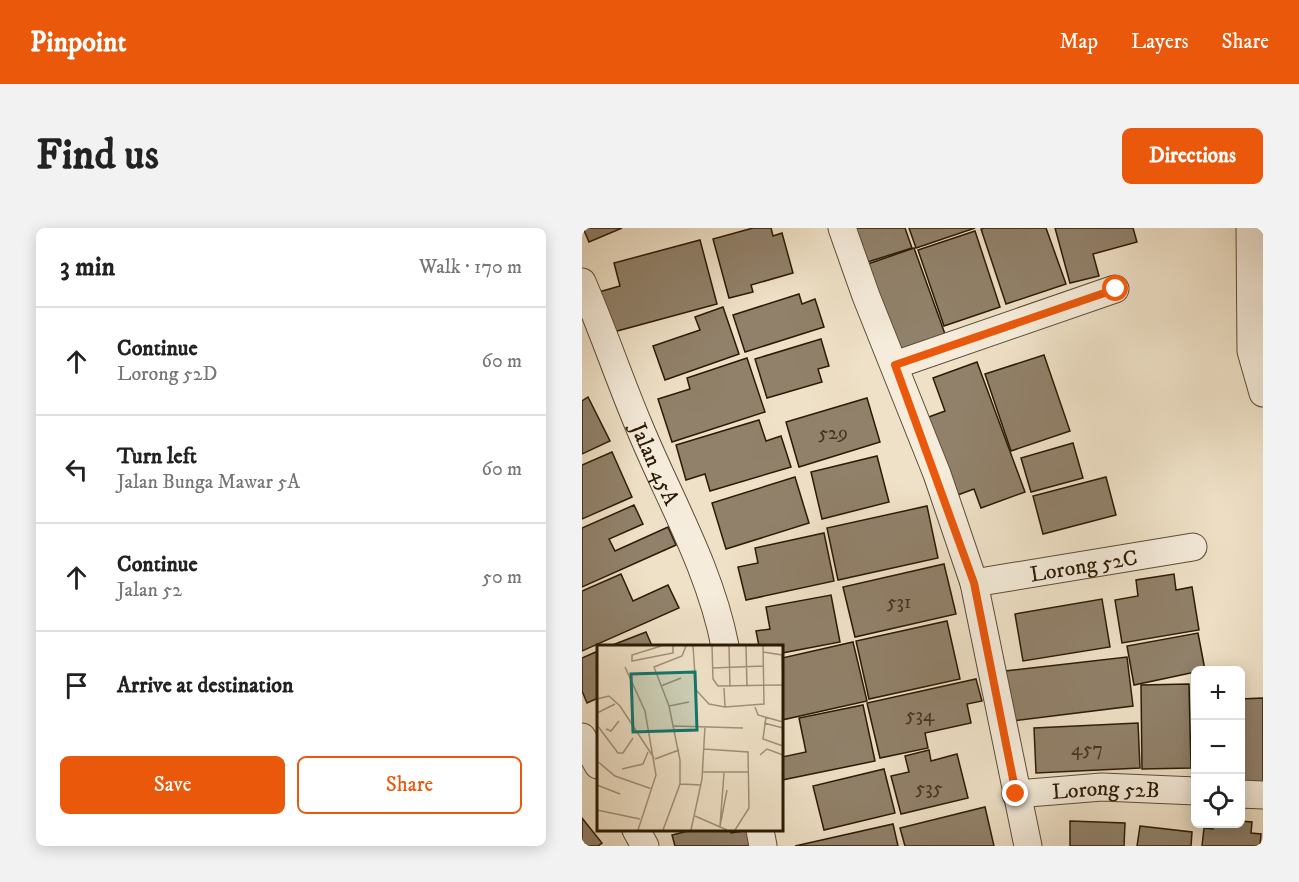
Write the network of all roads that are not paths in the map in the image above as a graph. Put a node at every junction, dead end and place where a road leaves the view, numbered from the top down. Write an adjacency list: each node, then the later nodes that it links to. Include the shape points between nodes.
1 (842, 228): 5 (street)
2 (1250, 228): 6 (street, via 1251,351)
3 (582, 282): 9 (street, Jalan 45A, via 639,427 694,549 720,620)
4 (1116, 289): 5 (street)
5 (895, 365): 8 (street)
6 (1263, 393)
7 (1193, 547): 8 (street, Lorong 52C)
8 (974, 583): 13 (street)
9 (725, 645)
10 (582, 737): 11 (street)
11 (597, 763)
12 (1191, 791): 13 (street, Lorong 52B, via 1102,787)
13 (1016, 794): 20 (street)
14 (1245, 794): 15 (street)
15 (1263, 795)
16 (637, 831): 18 (street)
17 (760, 831): 19 (street)
18 (645, 846)
19 (763, 846)
20 (1028, 846)

